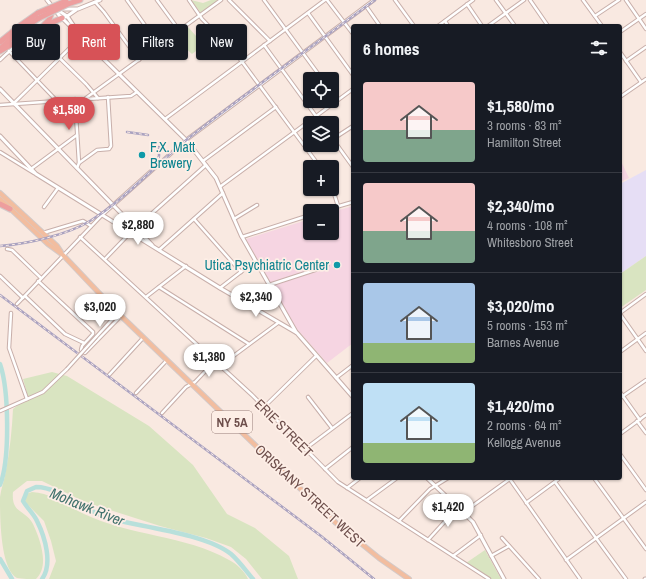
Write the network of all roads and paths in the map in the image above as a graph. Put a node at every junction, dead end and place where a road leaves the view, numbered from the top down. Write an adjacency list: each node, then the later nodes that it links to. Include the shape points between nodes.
1 (47, 0): 24 (street)
2 (80, 0): 20 (highway)
3 (100, 0): 21 (street)
4 (127, 0): 39 (street)
5 (157, 0): 40 (street)
6 (189, 0): 30 (street)
7 (221, 0): 30 (street)
8 (229, 0): 56 (street)
9 (264, 0): 52 (street)
10 (326, 0): 26 (street); 35 (street)
11 (374, 0): 23 (street)
12 (395, 0): 43 (street)
13 (473, 0): 22 (street)
14 (496, 0): 27 (street)
15 (524, 0): 27 (street)
16 (530, 0): 49 (street)
17 (583, 0): 31 (street)
18 (619, 0): 31 (street)
19 (626, 0): 33 (street)
20 (67, 2): 29 (highway, bridge)
21 (94, 2): 25 (street); 59 (street)
22 (467, 4): 34 (street); 46 (street)
23 (366, 6): 35 (street); 42 (street)
24 (55, 9): 25 (street); 32 (street); 36 (highway)
25 (78, 10): 32 (street)
26 (308, 13): 52 (street); 55 (street)
27 (506, 13): 47 (street); 48 (street)
28 (646, 14): 33 (street)
29 (39, 16): 57 (highway, via 21,25); 63 (highway)
30 (200, 16): 41 (street); 74 (street)
31 (595, 16): 50 (street)
32 (65, 17): 37 (highway); 38 (street)
33 (639, 19): 51 (street); 54 (street)
34 (445, 21): 44 (street); 45 (street)
35 (344, 22): 53 (street); 55 (street)
36 (44, 24)
37 (49, 24)
38 (71, 24)
39 (144, 24)
40 (175, 24)
41 (188, 24)
42 (379, 24)
43 (413, 24)
44 (441, 24)
45 (447, 24)
46 (481, 24)
47 (491, 24)
48 (514, 24)
49 (547, 24)
50 (600, 24)
51 (646, 29)
52 (286, 30): 56 (street); 66 (street)
53 (351, 31)
54 (622, 31)
55 (324, 37): 66 (street); 77 (street)
56 (270, 41): 60 (street)
57 (0, 42)
58 (12, 43): 63 (highway)
59 (128, 45)
60 (264, 45): 74 (street); 75 (street)
61 (646, 47): 73 (street)
62 (12, 49): 65 (street)
63 (0, 50)
64 (68, 50): 68 (street)
65 (9, 51): 69 (street); 80 (street)
66 (303, 53): 75 (street); 76 (street)
67 (622, 55): 73 (street)
68 (60, 58): 85 (street)
69 (0, 60)
70 (58, 60): 80 (street)
71 (105, 60): 78 (street)
72 (139, 60): 78 (street)
73 (626, 61): 81 (street)
74 (242, 62): 82 (street); 99 (street)
75 (281, 69): 82 (street); 98 (street)
76 (317, 72)
77 (351, 72)
78 (119, 74): 85 (street); 86 (street)
79 (646, 79): 81 (street)
80 (38, 80): 93 (street); 94 (street)
81 (641, 82): 87 (street)
82 (259, 85): 96 (street); 106 (street)
83 (0, 89): 94 (street)
84 (351, 90): 92 (street)
85 (94, 92): 89 (street); 90 (street)
86 (137, 92): 88 (street, via 131,96); 99 (street)
87 (622, 96)
88 (108, 97): 90 (street); 112 (street, via 111,146 97,150)
89 (86, 98): 90 (street); 91 (street)
90 (98, 98)
91 (75, 99): 93 (street); 103 (street)
92 (339, 99)
93 (57, 101): 94 (street)
94 (14, 103): 95 (street); 108 (street)
95 (0, 105)
96 (276, 107): 102 (street); 111 (street)
97 (326, 108): 98 (street)
98 (316, 116)
99 (165, 119): 106 (street)
100 (303, 125): 102 (street)
101 (351, 127): 104 (street)
102 (294, 132): 110 (street); 118 (street)
103 (77, 135): 108 (street); 112 (street)
104 (339, 135)
105 (0, 136): 116 (street)
106 (186, 140): 111 (street); 125 (street)
107 (339, 147): 113 (street)
108 (59, 149): 115 (street); 116 (street)
109 (0, 152): 117 (street)
110 (315, 160)
111 (203, 161): 114 (street)
112 (79, 163): 115 (street)
113 (351, 164)
114 (206, 165): 118 (street); 135 (street)
115 (77, 168): 125 (street)
116 (31, 169): 117 (street)
117 (36, 174): 119 (street)
118 (221, 186): 121 (street)
119 (58, 188): 128 (street); 130 (street)
120 (0, 192): 136 (main road, ORISKANY STREET WEST / NY 5A)
121 (223, 193): 132 (street); 133 (street)
122 (0, 199): 129 (main road, ORISKANY STREET WEST / NY 5A)
123 (351, 203): 127 (street)
124 (0, 204): 129 (highway)
125 (113, 204): 130 (street); 135 (street)
126 (257, 205): 133 (street)
127 (339, 206)
128 (44, 207)
129 (10, 209): 143 (main road, ORISKANY STREET WEST / NY 5A)
130 (102, 215): 134 (street); 137 (street)
131 (303, 217): 139 (street)
132 (194, 219): 142 (street); 148 (street)
133 (234, 219): 139 (street)
134 (91, 226): 136 (street, via 84,221); 138 (street)
135 (136, 228): 137 (street); 140 (street)
136 (42, 233): 143 (main road, ORISKANY STREET WEST / NY 5A, via 57,246)
137 (130, 233): 140 (street); 144 (street)
138 (80, 237): 143 (street); 144 (street, ERIE STREET)
139 (242, 237): 145 (street)
140 (153, 246): 142 (street)
141 (7, 249): 150 (street, via 12,250)
142 (159, 250): 146 (street)
143 (63, 256): 150 (street); 161 (main road, ORISKANY STREET WEST / NY 5A)
144 (106, 259): 157 (street, ERIE STREET)
145 (255, 261): 148 (street); 152 (street)
146 (186, 266): 153 (street); 154 (street)
147 (327, 266): 152 (street)
148 (240, 272): 154 (street)
149 (0, 276): 156 (street)
150 (40, 278): 151 (street)
151 (38, 281): 156 (street); 168 (street, via 93,334)
152 (268, 285): 164 (street)
153 (159, 287): 157 (street); 169 (street)
154 (220, 288): 163 (street)
155 (646, 294): 159 (street)
156 (24, 297): 158 (street); 168 (street, via 65,334)
157 (146, 297): 174 (street, ERIE STREET)
158 (17, 304)
159 (622, 312)
160 (11, 313): 185 (street, via 9,348)
161 (120, 314): 166 (main road, ORISKANY STREET WEST / NY 5A); 168 (street, via 85,353 81,348); 185 (street, bridge, via 50,387)
162 (622, 317): 167 (street)
163 (278, 323): 164 (street); 169 (street)
164 (297, 333): 172 (street)
165 (646, 333): 167 (street)
166 (144, 338): 173 (main road, ORISKANY STREET WEST / NY 5A); 177 (street)
167 (638, 339): 170 (street); 171 (street)
168 (85, 343)
169 (249, 344): 175 (street)
170 (622, 351)
171 (646, 351)
172 (316, 356): 178 (street); 186 (street)
173 (167, 360): 180 (main road, ORISKANY STREET WEST / NY 5A); 181 (street)
174 (215, 361): 175 (street, ERIE STREET); 180 (street)
175 (220, 366): 186 (street, ERIE STREET)
176 (351, 366): 178 (street)
177 (109, 375)
178 (335, 378): 182 (street)
179 (646, 380): 184 (street)
180 (192, 383): 188 (street); 227 (main road, ORISKANY STREET WEST / NY 5A, via 336,523 378,558)
181 (136, 393)
182 (351, 395)
183 (308, 397): 192 (street)
184 (622, 397): 191 (street)
185 (27, 399): 187 (street)
186 (264, 407): 195 (street, ERIE STREET)
187 (0, 411)
188 (162, 413)
189 (351, 414): 192 (street)
190 (646, 415): 191 (street)
191 (638, 421): 193 (street); 194 (street)
192 (332, 428): 195 (street)
193 (622, 433)
194 (646, 433)
195 (305, 449): 198 (street, ERIE STREET)
196 (351, 449): 198 (street)
197 (622, 457): 210 (street)
198 (325, 469): 209 (street, ERIE STREET)
199 (357, 480): 209 (street)
200 (394, 480): 211 (street)
201 (430, 480): 208 (street)
202 (445, 480): 208 (street)
203 (507, 480): 215 (street)
204 (511, 480): 213 (street)
205 (558, 480): 207 (street)
206 (596, 480): 216 (street)
207 (555, 482): 213 (street); 220 (street)
208 (436, 486): 214 (street); 217 (street)
209 (347, 488): 211 (street, ERIE STREET)
210 (646, 490)
211 (367, 500): 217 (street, ERIE STREET)
212 (646, 502): 216 (street)
213 (526, 503): 226 (street)
214 (458, 507): 215 (street); 221 (street)
215 (464, 512): 218 (street)
216 (624, 518): 220 (street); 223 (street)
217 (398, 521): 221 (street, ERIE STREET)
218 (481, 535): 224 (street); 225 (street)
219 (502, 538): 222 (street)
220 (596, 538): 226 (street); 232 (street)
221 (428, 540): 224 (street, ERIE STREET)
222 (509, 546): 225 (street); 230 (street)
223 (646, 548)
224 (453, 556): 228 (street, ERIE STREET)
225 (491, 556): 229 (street)
226 (566, 560): 231 (street)
227 (409, 579)
228 (489, 579)
229 (504, 579)
230 (538, 579)
231 (580, 579)
232 (626, 579)

